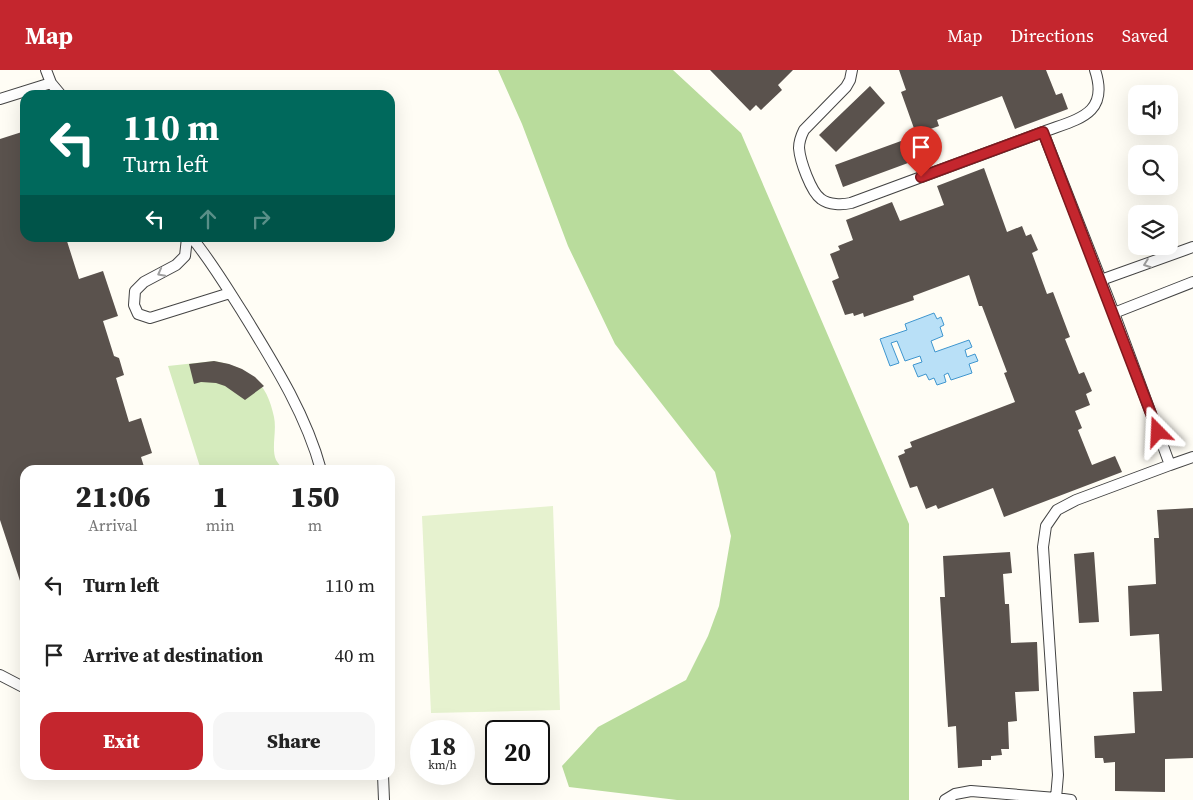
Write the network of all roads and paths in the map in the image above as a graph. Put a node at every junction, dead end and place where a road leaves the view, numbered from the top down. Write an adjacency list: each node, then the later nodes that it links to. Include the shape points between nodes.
1 (46, 70): 4 (lane)
2 (852, 70): 9 (lane, via 846,87 800,138 800,157 816,194 823,200 843,205 851,203)
3 (1095, 70): 9 (lane, via 1100,94 1093,108 1079,118)
4 (51, 83): 5 (lane); 6 (lane)
5 (29, 90)
6 (57, 90)
7 (20, 93): 8 (lane)
8 (0, 99)
9 (1043, 132): 13 (lane)
10 (187, 242): 15 (lane, one-way to 15, via 185,256 176,266 144,282 135,291 134,305 138,314 150,318)
11 (195, 242): 15 (lane)
12 (1193, 247): 13 (lane, one-way to 13)
13 (1101, 280): 16 (lane)
14 (1193, 282): 16 (lane)
15 (230, 292): 18 (lane, via 273,361)
16 (1114, 313): 19 (lane)
17 (1193, 457): 19 (lane)
18 (320, 465)
19 (1170, 465): 23 (lane, via 1076,500 1057,510 1046,526 1043,547 1058,775)
20 (0, 675): 21 (lane)
21 (20, 685)
22 (383, 780): 24 (lane)
23 (1056, 798): 25 (lane, via 971,791); 26 (lane)
24 (384, 800)
25 (945, 800)
26 (1071, 800)

